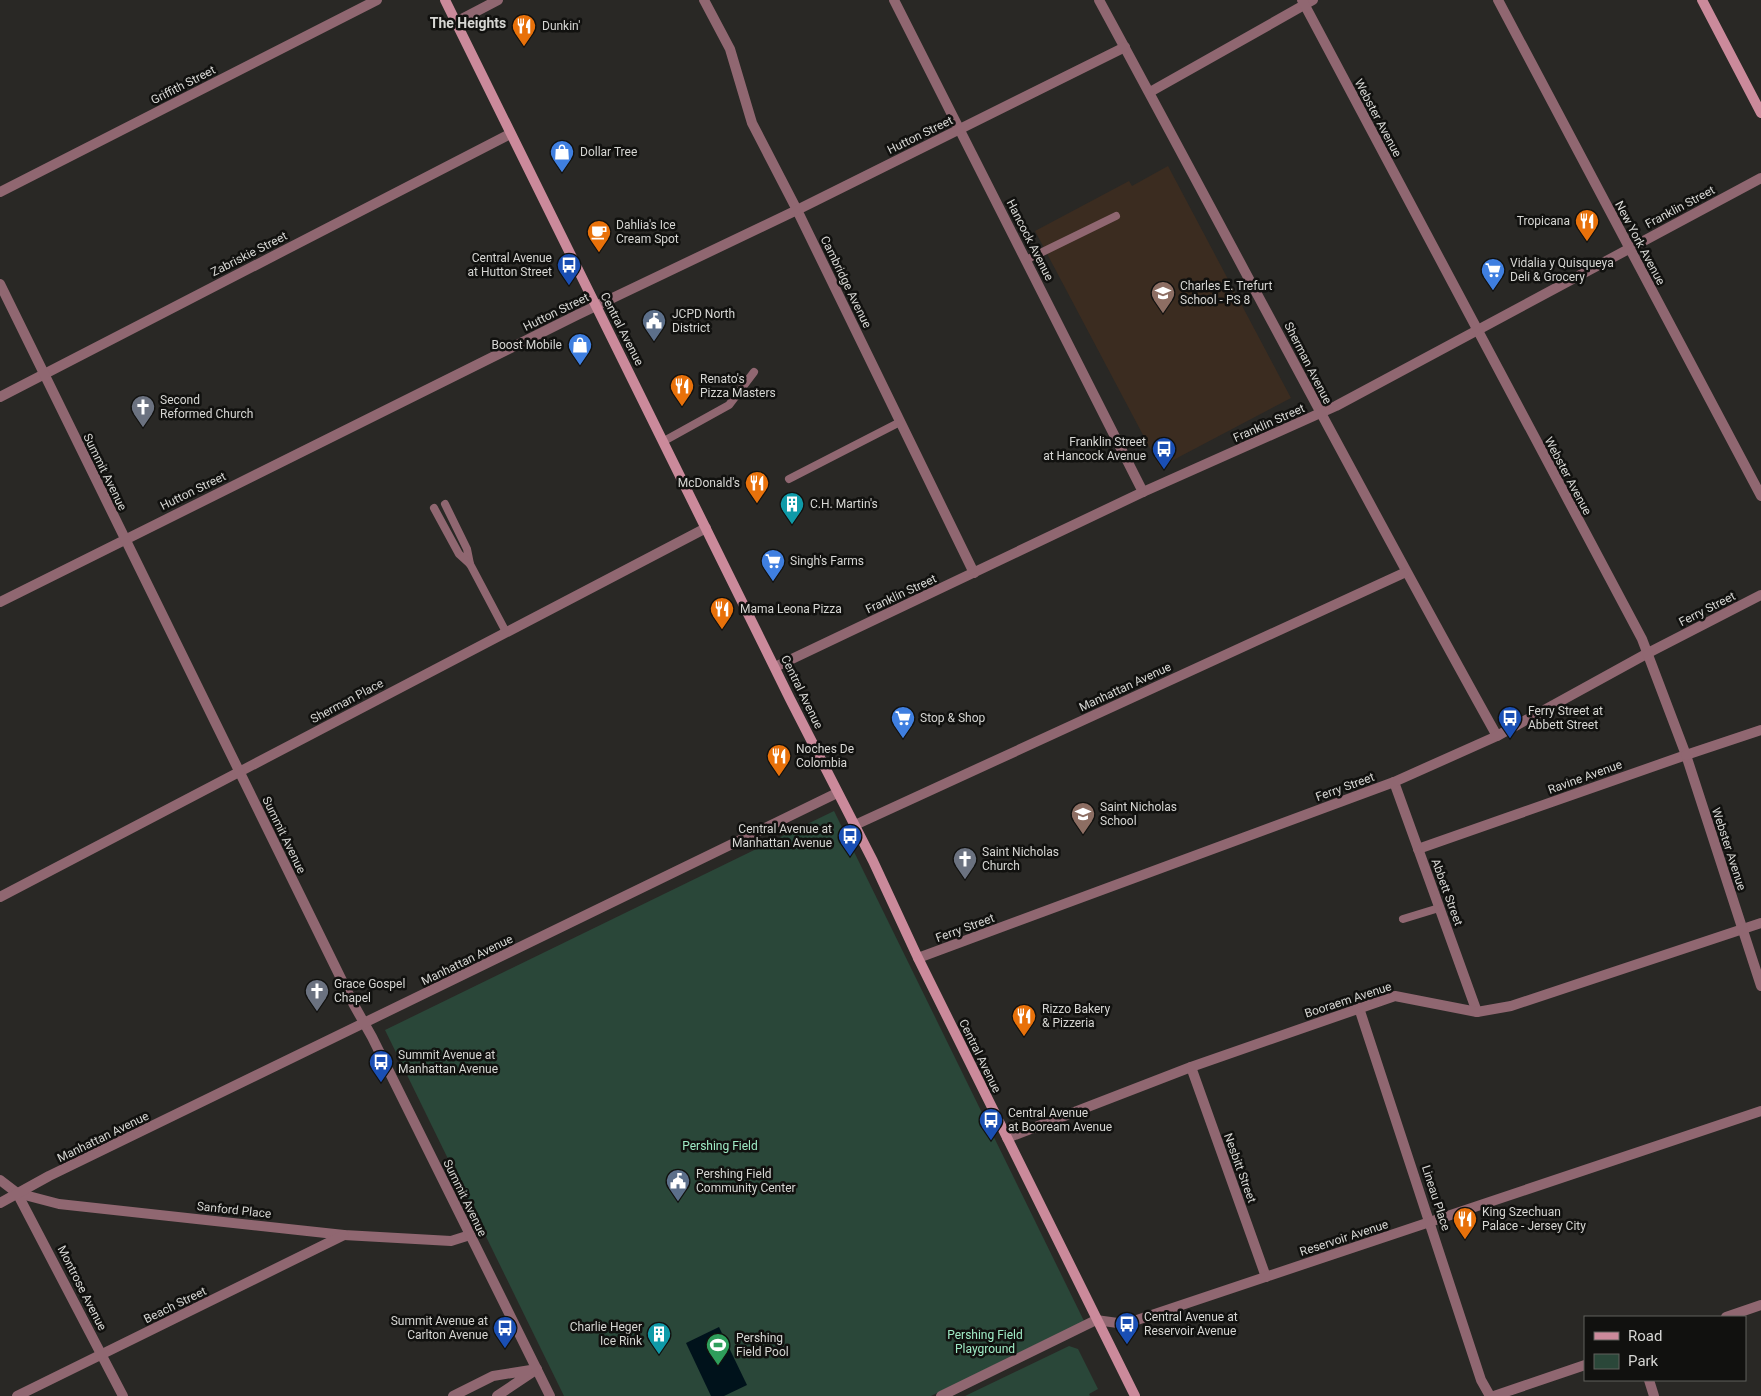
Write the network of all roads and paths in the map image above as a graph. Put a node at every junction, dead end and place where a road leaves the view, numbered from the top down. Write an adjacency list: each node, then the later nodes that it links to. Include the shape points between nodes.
1 (377, 0): 17 (street, Griffith Street)
2 (445, 0): 10 (main road, Central Avenue)
3 (498, 0): 10 (street)
4 (704, 0): 18 (street, Cambridge Avenue, via 730,49 752,123)
5 (894, 0): 14 (street, Hancock Avenue)
6 (1099, 0): 11 (street, Sherman Avenue)
7 (1498, 0): 20 (street, New York Avenue)
8 (1702, 0): 13 (main road)
9 (1307, 2): 12 (street); 24 (street, Webster Avenue)
10 (456, 22): 15 (main road, Central Avenue)
11 (1125, 47): 12 (street, Sherman Avenue); 14 (street, Hutton Street)
12 (1150, 92): 28 (street, Sherman Avenue)
13 (1761, 113)
14 (961, 129): 18 (street, Hutton Street); 21 (street, Hancock Avenue)
15 (510, 134): 23 (main road, Central Avenue); 26 (street, Zabriskie Street)
16 (1761, 178): 20 (street, Franklin Street)
17 (0, 192)
18 (797, 210): 23 (street, Hutton Street); 29 (street, Cambridge Avenue)
19 (1116, 216): 21 (lane)
20 (1628, 249): 24 (street, Franklin Street); 33 (street, New York Avenue)
21 (1026, 260): 32 (street, Hancock Avenue)
22 (0, 284): 26 (street, Summit Avenue)
23 (597, 305): 30 (main road, Central Avenue); 37 (street, Hutton Street)
24 (1477, 331): 28 (street, Franklin Street); 44 (street, Webster Avenue)
25 (754, 372): 30 (lane, via 729,406)
26 (44, 374): 27 (street, Zabriskie Street); 37 (street, Summit Avenue)
27 (0, 396)
28 (1320, 413): 32 (street, Franklin Street); 39 (street, Sherman Avenue)
29 (900, 422): 31 (lane); 40 (street, Cambridge Avenue)
30 (664, 441): 36 (main road, Central Avenue)
31 (789, 479)
32 (1143, 492): 40 (street, Franklin Street)
33 (1761, 496)
34 (445, 504): 38 (lane, via 467,549)
35 (434, 508): 38 (lane, via 459,554)
36 (706, 528): 43 (street, Sherman Place); 45 (main road, Central Avenue)
37 (124, 539): 42 (street, Hutton Street); 49 (street, Summit Avenue)
38 (470, 564): 43 (lane)
39 (1406, 572): 47 (street, Sherman Avenue); 52 (street, Manhattan Avenue)
40 (974, 573): 45 (street, Franklin Street)
41 (1761, 596): 44 (street, Ferry Street)
42 (0, 602)
43 (506, 632): 49 (street, Sherman Place)
44 (1648, 653): 47 (street, Ferry Street); 48 (street, Webster Avenue)
45 (776, 667): 51 (main road, Central Avenue)
46 (1761, 730): 48 (street, Ravine Avenue)
47 (1497, 736): 50 (street, Ferry Street)
48 (1686, 755): 53 (street, Ravine Avenue); 58 (street, Webster Avenue)
49 (240, 772): 54 (street, Sherman Place); 63 (street, Summit Avenue)
50 (1394, 782): 53 (street, Abbett Street); 59 (street, Ferry Street)
51 (838, 792): 52 (main road, Central Avenue); 63 (street, Manhattan Avenue)
52 (855, 825): 59 (main road, Central Avenue)
53 (1418, 850): 55 (street, Abbett Street)
54 (0, 897)
55 (1440, 908): 56 (lane); 62 (street, Abbett Street)
56 (1403, 919)
57 (1761, 923): 58 (street, Booraem Avenue)
58 (1742, 930): 60 (street, Webster Avenue); 62 (street, Booraem Avenue, via 1512,1006)
59 (918, 958): 66 (main road, Central Avenue)
60 (1761, 986)
61 (1359, 1008): 62 (street, Booraem Avenue, via 1395,996); 64 (street, Booraem Avenue); 70 (street, Lineau Place)
62 (1477, 1012)
63 (364, 1023): 68 (street, Manhattan Avenue); 72 (street, Summit Avenue)
64 (1191, 1067): 66 (street, Booraem Avenue); 73 (street, Nesbitt Street)
65 (1761, 1111): 70 (street, Reservoir Avenue)
66 (1007, 1138): 76 (main road, Central Avenue)
67 (0, 1180): 68 (street, Sanford Place)
68 (17, 1193): 69 (street, Manhattan Avenue); 71 (street, Sanford Place, via 47,1202); 77 (street, Montrose Avenue)
69 (0, 1203)
70 (1431, 1222): 73 (street, Reservoir Avenue); 88 (street, Lineau Place, via 1481,1380)
71 (344, 1235): 72 (street, Sanford Place, via 451,1241); 77 (street, Beach Street)
72 (470, 1235): 79 (street, Summit Avenue)
73 (1266, 1277): 76 (street, Reservoir Avenue, via 1125,1324)
74 (1761, 1305): 75 (street)
75 (1729, 1316)
76 (1096, 1320): 86 (street); 87 (main road, Central Avenue)
77 (102, 1354): 81 (street, Beach Street); 82 (street, Montrose Avenue)
78 (1584, 1365): 89 (street)
79 (537, 1369): 83 (street, via 493,1376); 84 (street); 85 (street, Summit Avenue)
80 (1649, 1381): 90 (street)
81 (17, 1396)
82 (123, 1396)
83 (453, 1396)
84 (497, 1396)
85 (550, 1396)
86 (941, 1396)
87 (1135, 1396)
88 (1490, 1396)
89 (1494, 1396)
90 (1654, 1396)

